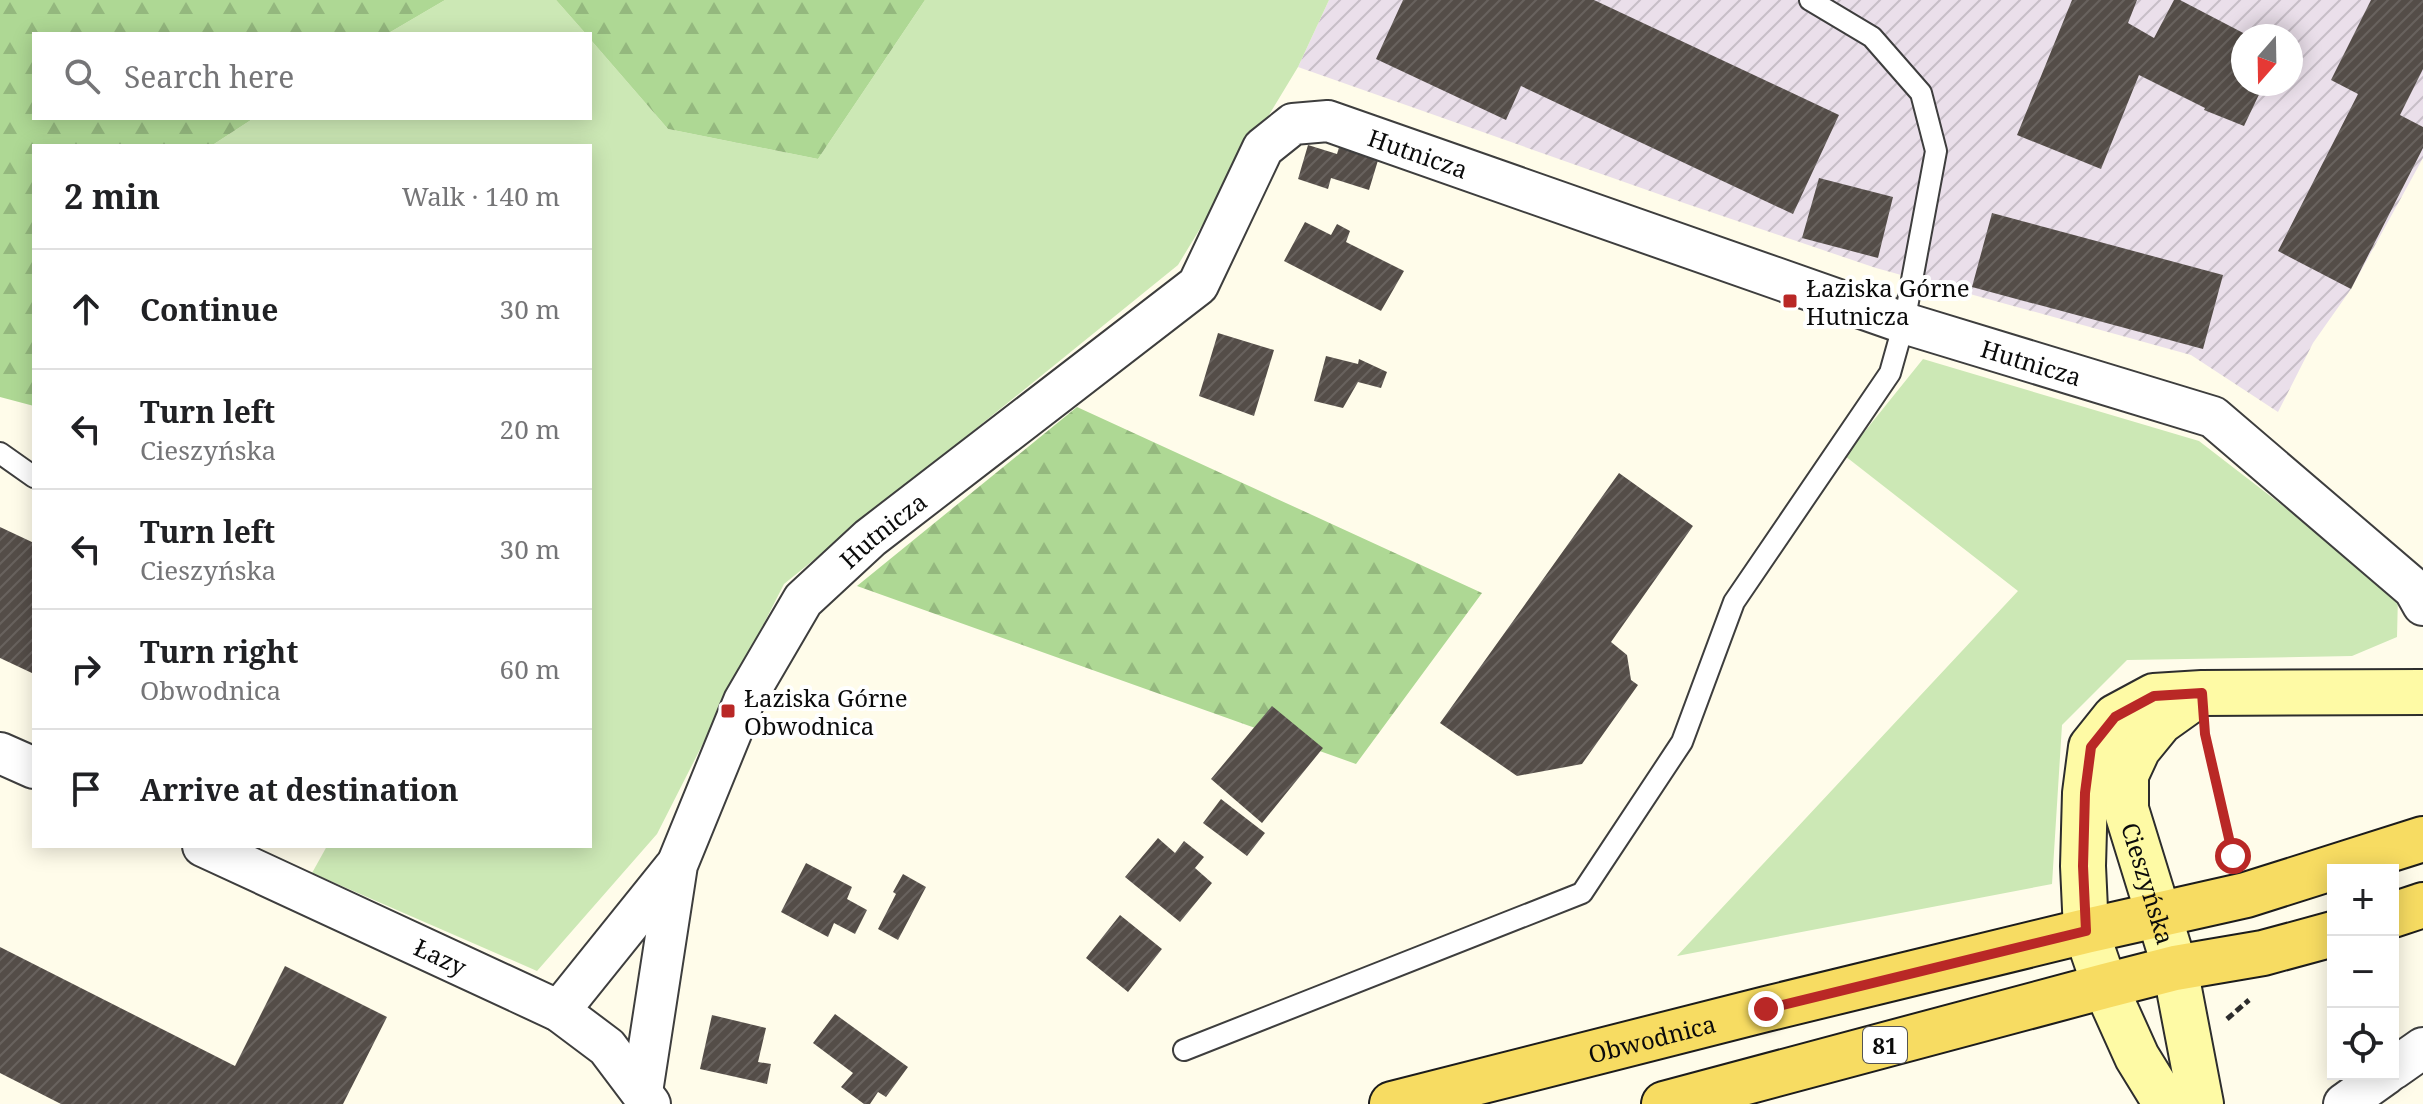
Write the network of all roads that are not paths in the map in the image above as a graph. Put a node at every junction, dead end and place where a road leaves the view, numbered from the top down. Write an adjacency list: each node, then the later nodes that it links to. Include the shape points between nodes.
1 (1810, 0): 2 (lane, via 1872,37 1921,93 1936,151)
2 (1904, 323): 5 (street, Hutnicza, via 2213,417 2414,589); 13 (street, Hutnicza, via 1328,121 1293,124 1263,148 1198,285 870,538 803,600 744,701); 23 (lane, via 1890,373 1734,602 1682,742 1582,893)
3 (0, 453): 4 (lane)
4 (32, 476)
5 (2423, 605)
6 (2423, 692): 7 (street, Cieszyńska)
7 (2202, 693): 16 (street, Cieszyńska, via 2160,722 2126,775 2126,809); 17 (street, Cieszyńska, via 2154,696 2115,717 2091,747 2083,866)
8 (0, 753): 9 (street)
9 (32, 767)
10 (2423, 839): 16 (main road, Obwodnica, via 2246,895)
11 (213, 848): 12 (street, Łazy)
12 (244, 854): 21 (street, Łazy)
13 (677, 865): 21 (street); 26 (street)
14 (2423, 905): 15 (main road)
15 (2399, 913)
16 (2159, 914): 17 (main road, Obwodnica); 19 (street, Cieszyńska)
17 (2086, 931): 20 (street, Cieszyńska); 27 (main road, Obwodnica)
18 (2327, 936): 19 (main road, 81)
19 (2175, 968): 20 (main road, 81); 30 (street, Cieszyńska)
20 (2105, 986): 28 (main road, 81); 29 (street, Cieszyńska, via 2137,1057)
21 (559, 1011): 26 (street, Łazy, via 607,1047)
22 (2423, 1048): 24 (street)
23 (1184, 1050)
24 (2399, 1065)
25 (2378, 1080): 31 (street)
26 (646, 1098)
27 (1392, 1104)
28 (1664, 1104)
29 (2166, 1104)
30 (2201, 1104)
31 (2344, 1104)

